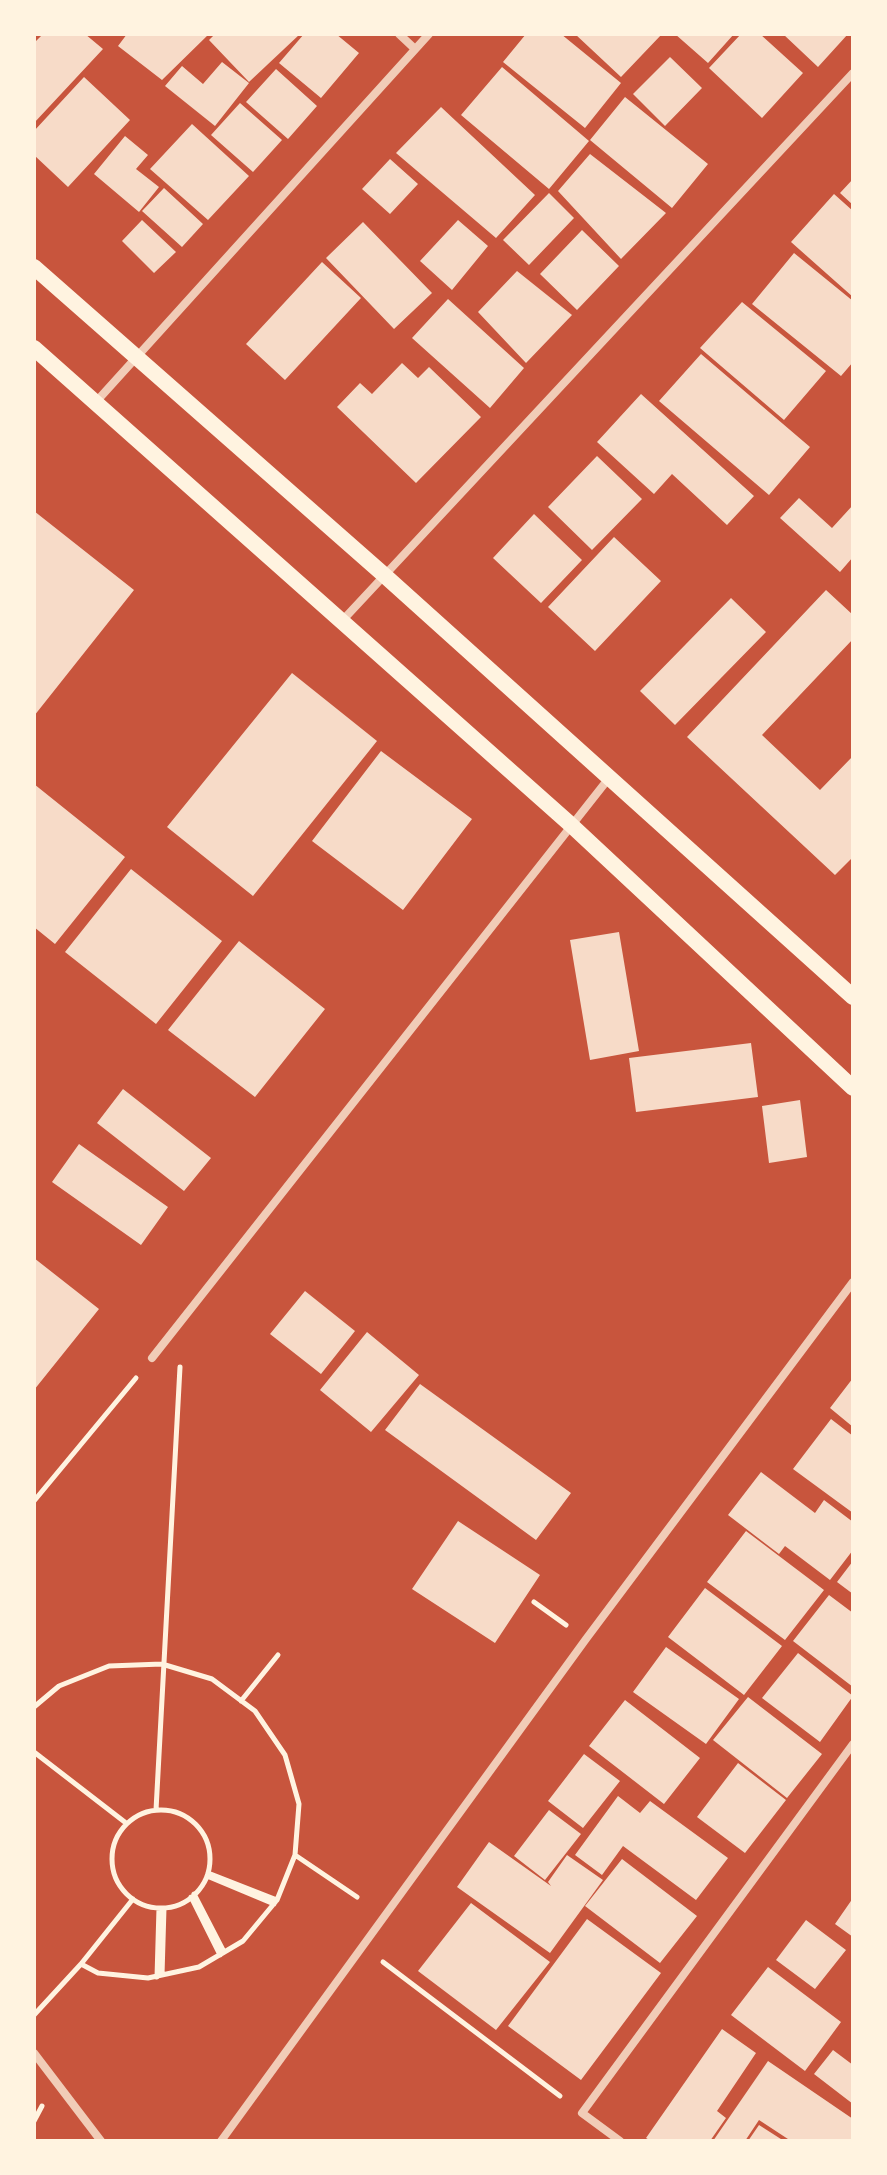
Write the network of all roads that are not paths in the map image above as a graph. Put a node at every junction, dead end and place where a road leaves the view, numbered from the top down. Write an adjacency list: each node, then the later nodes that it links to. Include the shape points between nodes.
1 (399, 34): 3 (street)
2 (429, 34): 3 (street)
3 (415, 49): 7 (street)
4 (853, 73): 9 (street)
5 (34, 267): 7 (main road)
6 (34, 348): 8 (main road)
7 (136, 358): 8 (street); 9 (main road)
8 (95, 403): 10 (main road)
9 (383, 574): 10 (street); 11 (main road)
10 (340, 623): 12 (main road)
11 (609, 778): 12 (street); 13 (main road)
12 (570, 824): 14 (main road); 16 (street)
13 (853, 997)
14 (853, 1088)
15 (853, 1282): 20 (street)
16 (152, 1358)
17 (853, 1744): 21 (street, via 582,2113)
18 (34, 2053): 19 (street)
19 (101, 2141)
20 (221, 2141)
21 (620, 2141)

